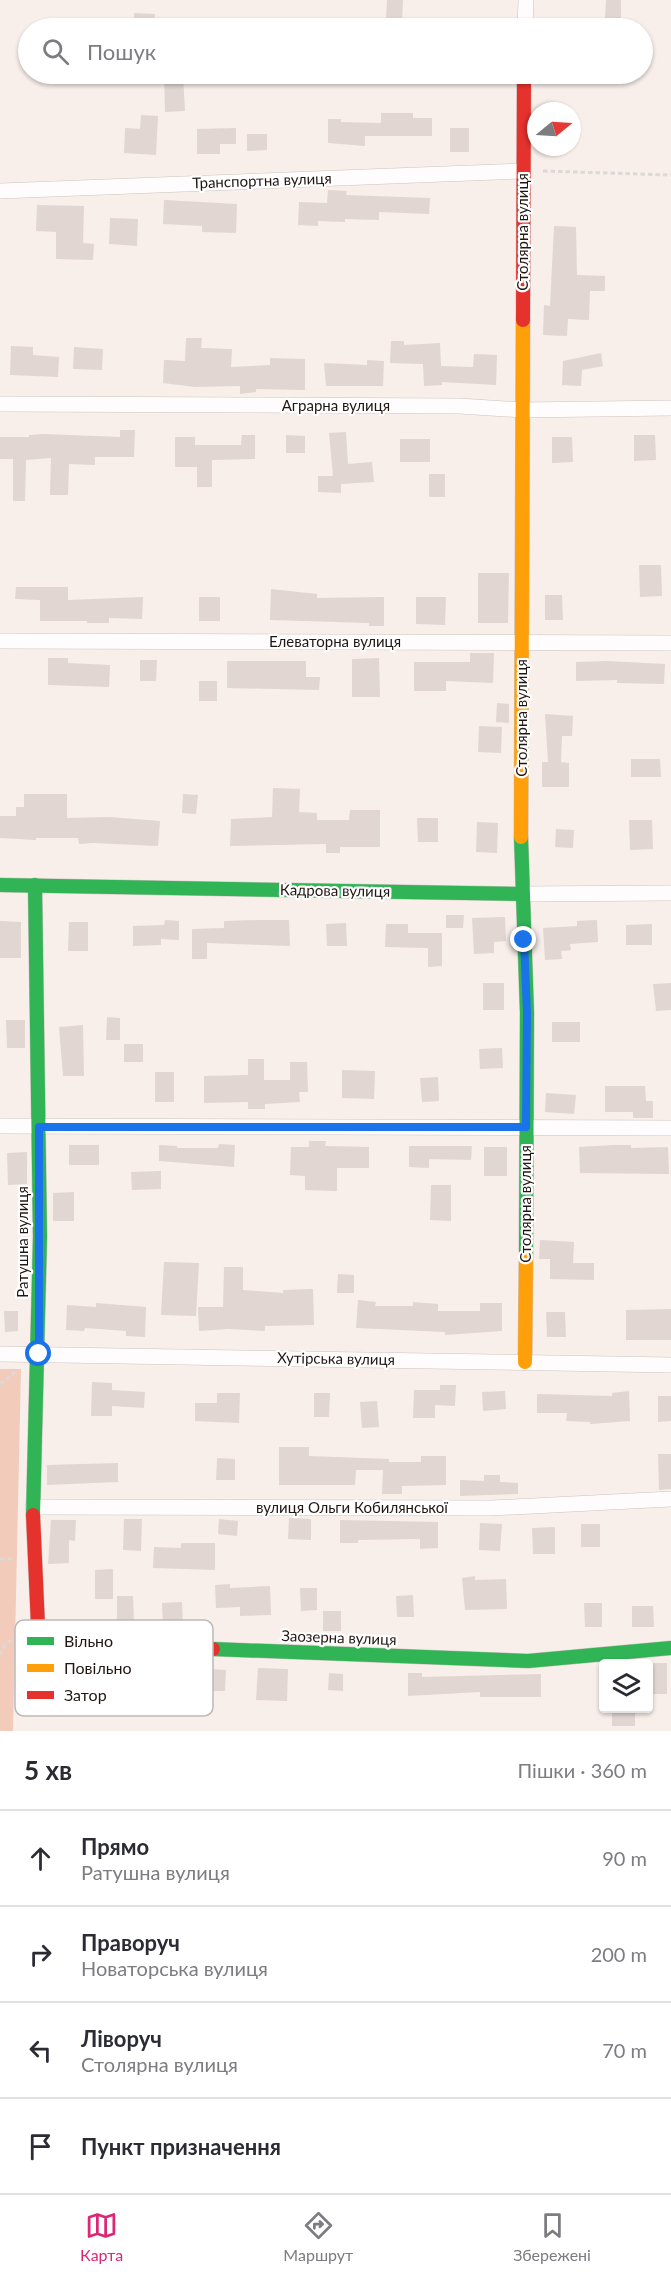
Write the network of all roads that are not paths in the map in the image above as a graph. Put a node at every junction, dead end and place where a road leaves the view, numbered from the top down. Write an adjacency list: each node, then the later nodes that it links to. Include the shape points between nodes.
1 (525, 0): 2 (street)
2 (525, 18)
3 (524, 84): 4 (street, Столярна вулиця)
4 (523, 171): 5 (street, Транспортна вулиця); 8 (street, Столярна вулиця)
5 (0, 191)
6 (0, 404): 8 (street, Аграрна вулиця, via 459,406)
7 (671, 408): 8 (street, Аграрна вулиця)
8 (523, 410): 10 (street, Столярна вулиця)
9 (0, 641): 10 (street, Елеваторна вулиця)
10 (522, 643): 11 (street, Елеваторна вулиця); 15 (street, Столярна вулиця)
11 (671, 643)
12 (0, 885): 13 (street, Кадрова вулиця)
13 (35, 885): 15 (street, Кадрова вулиця); 17 (street, Ратушна вулиця)
14 (671, 893): 15 (street, Кадрова вулиця)
15 (522, 894): 18 (street, Столярна вулиця)
16 (0, 1126): 17 (street)
17 (39, 1127): 18 (street); 21 (street, Ратушна вулиця)
18 (526, 1127): 19 (street); 22 (street, Столярна вулиця)
19 (671, 1128)
20 (0, 1354): 21 (street, Хутірська вулиця)
21 (39, 1354): 22 (street, Хутірська вулиця); 25 (street, Ратушна вулиця)
22 (525, 1362): 23 (street, Хутірська вулиця)
23 (671, 1365)
24 (671, 1499): 25 (street, вулиця Ольги Кобилянської, via 491,1508)
25 (33, 1508): 26 (street, Ратушна вулиця)
26 (37, 1620)
27 (671, 1648): 28 (street, Заозерна вулиця, via 528,1661)
28 (213, 1649)

